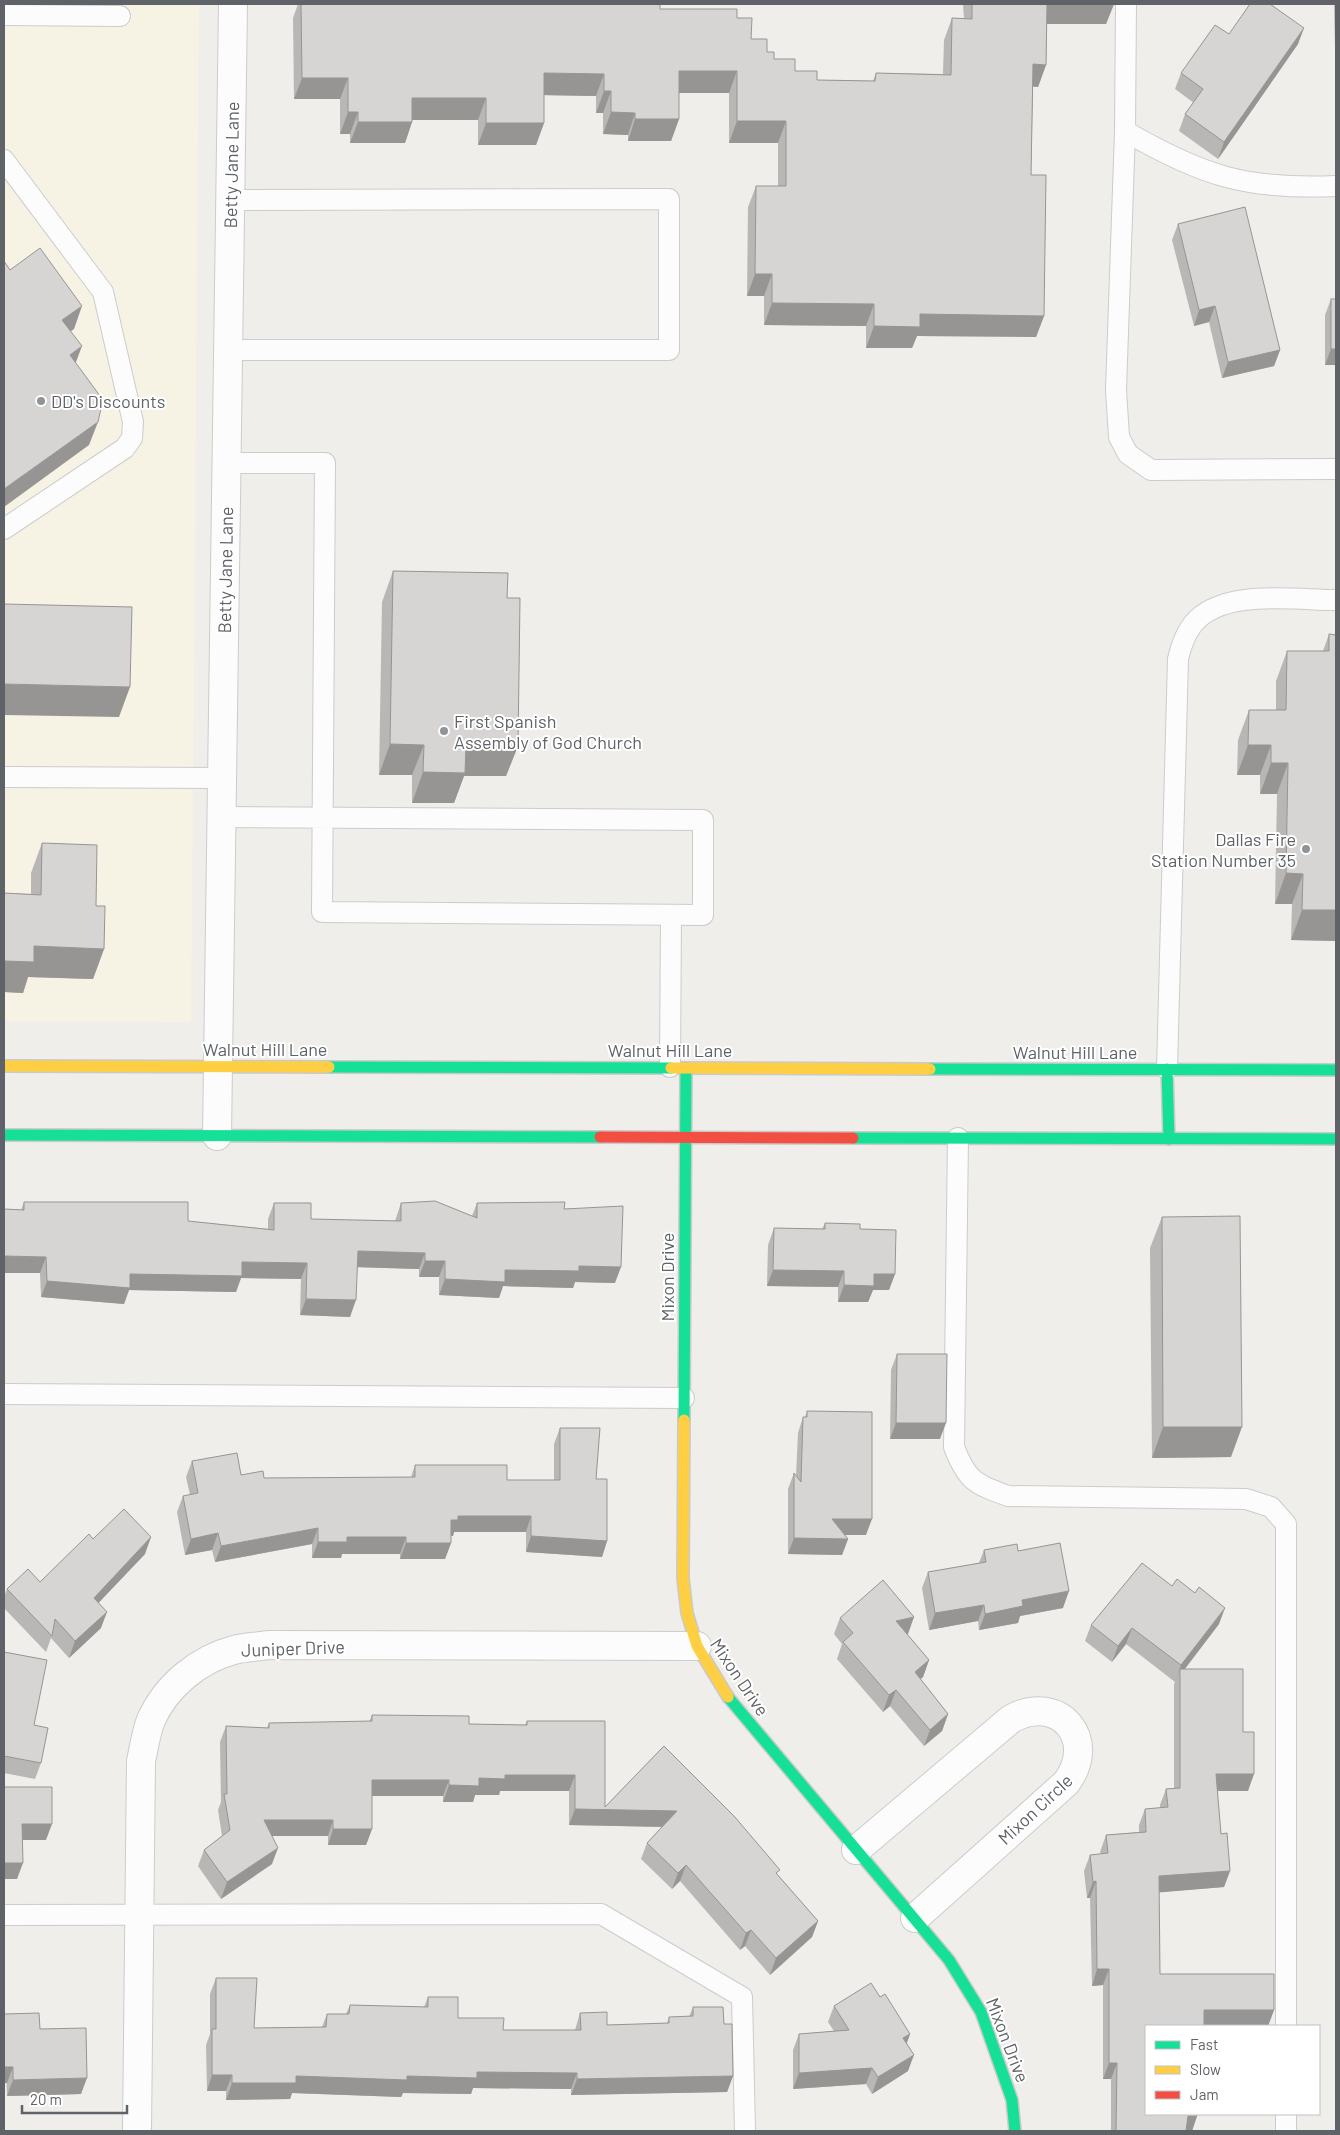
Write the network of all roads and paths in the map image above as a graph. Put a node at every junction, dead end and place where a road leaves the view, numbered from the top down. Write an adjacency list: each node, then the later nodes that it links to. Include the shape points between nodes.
1 (233, 4): 8 (street, Betty Jane Lane)
2 (1126, 4): 5 (lane)
3 (4, 15): 4 (lane)
4 (120, 16)
5 (1125, 131): 7 (lane, via 1186,164 1228,180 1292,188); 11 (lane, via 1116,390 1118,437 1128,454 1151,470)
6 (4, 160): 12 (lane, via 103,292 133,422 132,438 125,448)
7 (1336, 186)
8 (230, 200): 9 (street, Betty Jane Lane); 9 (lane, via 669,199 669,350)
9 (228, 350): 10 (street, Betty Jane Lane)
10 (227, 463): 15 (street, Betty Jane Lane); 17 (lane, via 325,464)
11 (1336, 470)
12 (4, 529)
13 (1336, 600): 22 (lane, via 1246,599 1226,602 1209,610 1194,623 1183,640 1178,659)
14 (4, 777): 15 (lane)
15 (222, 778): 16 (street, Betty Jane Lane)
16 (222, 817): 17 (lane); 20 (street, Betty Jane Lane)
17 (322, 818): 18 (lane, via 322,912); 18 (lane, via 704,820 703,915)
18 (671, 915): 21 (lane)
19 (4, 1066): 20 (main road, Walnut Hill Lane)
20 (218, 1066): 21 (main road, Walnut Hill Lane); 25 (street, Betty Jane Lane)
21 (678, 1068): 22 (main road, Walnut Hill Lane); 26 (main road, Mixon Drive)
22 (1167, 1069): 23 (main road, Walnut Hill Lane); 28 (main road)
23 (1336, 1070)
24 (4, 1135): 25 (main road)
25 (217, 1136): 26 (main road)
26 (685, 1137): 27 (main road); 31 (main road, Mixon Drive)
27 (958, 1138): 28 (main road); 37 (lane, via 954,1447 963,1470 982,1487 1008,1496 1246,1499 1271,1507 1286,1524)
28 (1168, 1139): 29 (main road)
29 (1336, 1140)
30 (4, 1394): 31 (lane)
31 (684, 1398): 32 (main road, Mixon Drive, via 683,1578 687,1613)
32 (697, 1646): 33 (main road, Mixon Drive, via 734,1706); 35 (street, Juniper Drive, via 268,1645 235,1649 212,1658 186,1674 165,1696 151,1720 141,1761)
33 (856, 1850): 36 (main road, Mixon Drive); 36 (street, Mixon Circle, via 1011,1718 1024,1712 1051,1712 1074,1730 1079,1758 1066,1783)
34 (4, 1915): 35 (lane)
35 (139, 1915): 39 (street, Juniper Drive); 40 (lane, via 601,1914 742,1997)
36 (915, 1918): 41 (main road, Mixon Drive, via 950,1960 981,2012 1012,2100)
37 (1286, 2025)
38 (1286, 2115): 42 (lane)
39 (137, 2131)
40 (745, 2131)
41 (1015, 2131)
42 (1286, 2131)

